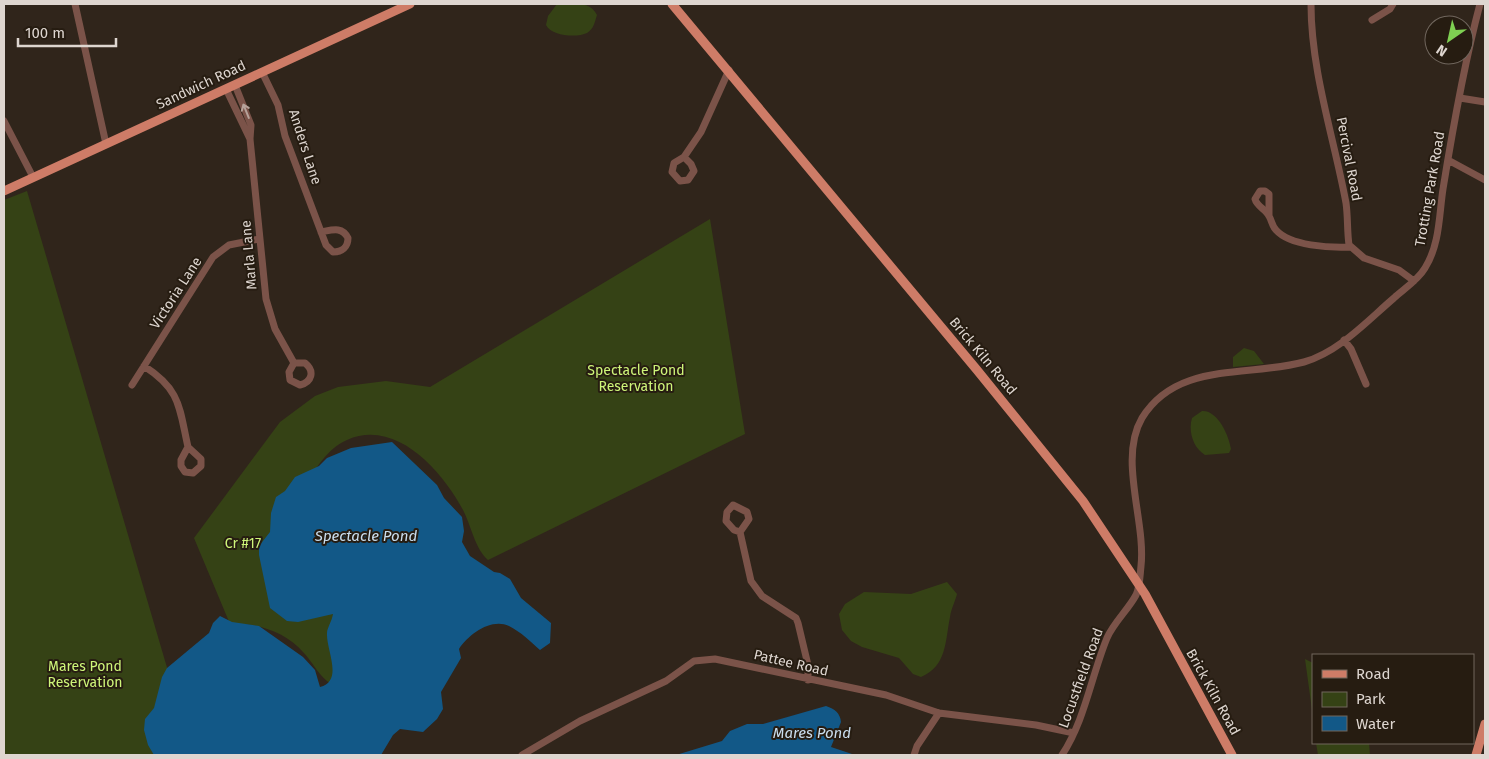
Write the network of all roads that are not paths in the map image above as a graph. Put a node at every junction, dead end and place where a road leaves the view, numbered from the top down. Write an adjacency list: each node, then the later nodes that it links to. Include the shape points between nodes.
1 (75, 4): 16 (street)
2 (410, 4): 9 (main road, Sandwich Road)
3 (672, 4): 8 (main road, Brick Kiln Road)
4 (1311, 4): 25 (street, Percival Road, via 1314,44 1346,206)
5 (1393, 4): 7 (street, via 1386,13)
6 (1480, 4): 12 (street, Trotting Park Road)
7 (1372, 20)
8 (729, 70): 17 (street, via 702,132); 34 (main road, Brick Kiln Road, via 1022,425 1082,501)
9 (262, 72): 10 (main road, Sandwich Road); 23 (street, Anders Lane, via 278,105 285,136)
10 (235, 85): 11 (main road, Sandwich Road); 15 (street, Marla Lane, one-way to 10, via 251,125)
11 (226, 89): 15 (street, Marla Lane); 16 (main road, Sandwich Road)
12 (1460, 98): 13 (street); 18 (street, Trotting Park Road)
13 (1485, 102)
14 (4, 121): 19 (street)
15 (250, 139): 24 (street, Marla Lane)
16 (106, 144): 19 (main road, Sandwich Road)
17 (684, 157)
18 (1448, 160): 20 (street); 26 (street, Trotting Park Road, via 1432,254)
19 (33, 177): 21 (main road, Sandwich Road)
20 (1485, 180)
21 (4, 191)
22 (1269, 215): 25 (street, via 1275,229 1292,239 1322,247)
23 (321, 232)
24 (259, 239): 28 (street, Marla Lane, via 270,314); 29 (street, Victoria Lane, via 235,243 218,252)
25 (1350, 247): 26 (street, via 1364,258 1399,270)
26 (1414, 281): 27 (street, Trotting Park Road)
27 (1344, 340): 30 (street); 34 (street, Trotting Park Road, via 1324,354 1306,361 1203,375 1181,383 1155,401 1141,420 1134,443 1143,547)
28 (294, 363)
29 (144, 366): 31 (street, Victoria Lane); 32 (street, via 165,380 173,392)
30 (1366, 384)
31 (132, 385)
32 (188, 447)
33 (740, 532): 35 (street, via 751,582 762,596 796,618 808,665)
34 (1139, 585): 38 (street, Locustfield Road, via 1108,635); 42 (main road, Brick Kiln Road)
35 (808, 680): 36 (street, Pattee Road, via 886,695); 39 (street, Pattee Road, via 715,659 694,660 666,681 580,721)
36 (939, 713): 38 (street, Pattee Road); 40 (street)
37 (1485, 724): 43 (main road)
38 (1074, 733): 41 (street, Locustfield Road)
39 (522, 755)
40 (914, 755)
41 (1062, 755)
42 (1232, 755)
43 (1476, 755)

